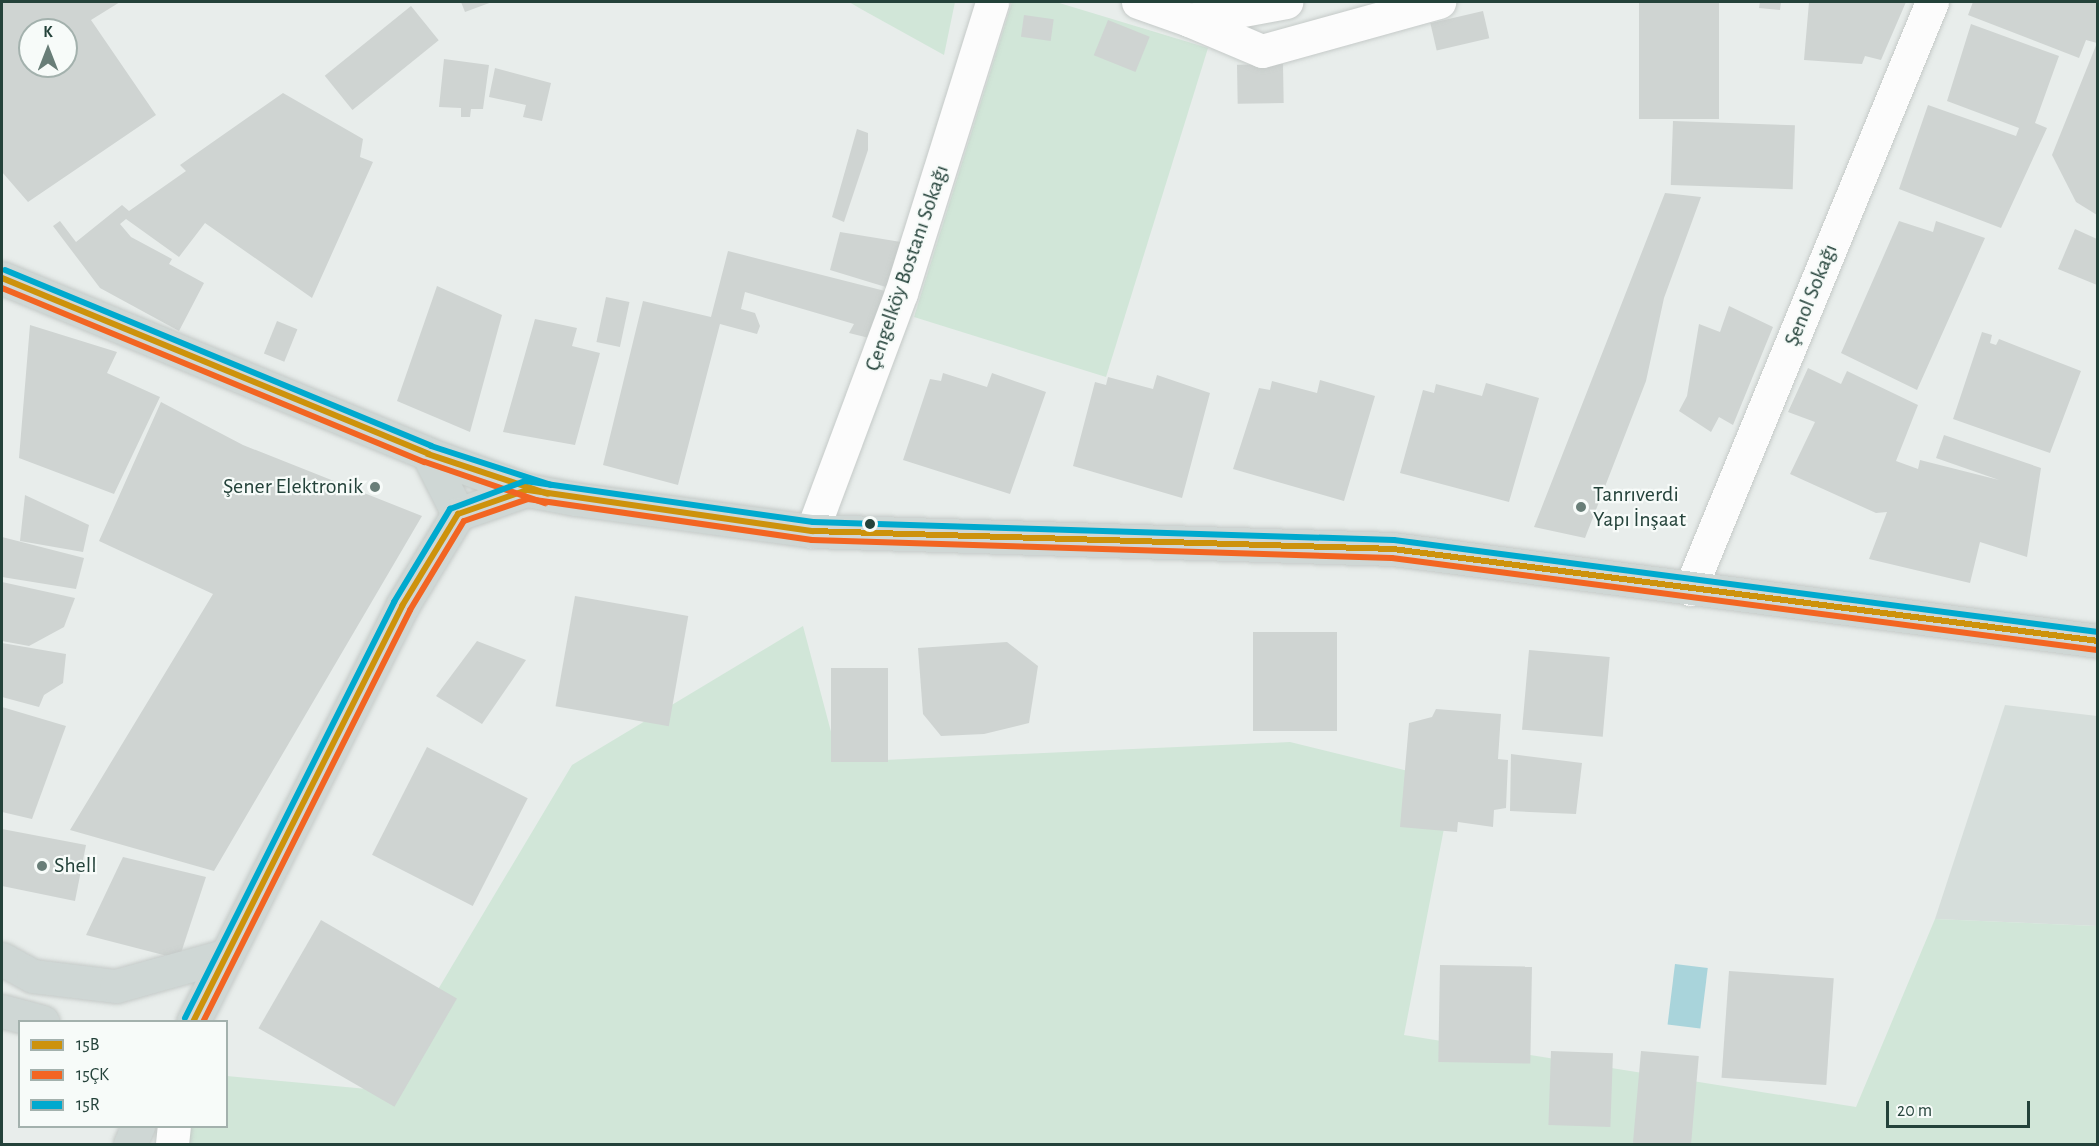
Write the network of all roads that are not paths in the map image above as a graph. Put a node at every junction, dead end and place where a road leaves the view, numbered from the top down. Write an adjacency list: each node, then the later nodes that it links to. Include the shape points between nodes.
1 (992, 2): 11 (street, Çengelköy Bostanı Sokağı, via 902,293)
2 (1138, 2): 6 (street)
3 (1286, 2): 6 (street)
4 (1439, 2): 6 (street, via 1262,51)
5 (1932, 2): 12 (street, Şenol Sokağı)
6 (1189, 20)
7 (2, 278): 8 (main road)
8 (428, 454): 9 (main road); 10 (main road)
9 (527, 490): 10 (main road); 11 (main road)
10 (458, 513): 14 (main road, via 402,606)
11 (812, 531): 12 (main road, via 1394,549)
12 (1690, 589): 13 (main road)
13 (2097, 641)
14 (227, 955): 15 (main road, via 116,986 33,976); 18 (main road)
15 (2, 959)
16 (2, 1011): 17 (main road)
17 (36, 1020)
18 (194, 1020)
19 (174, 1128): 20 (street)
20 (172, 1144)

